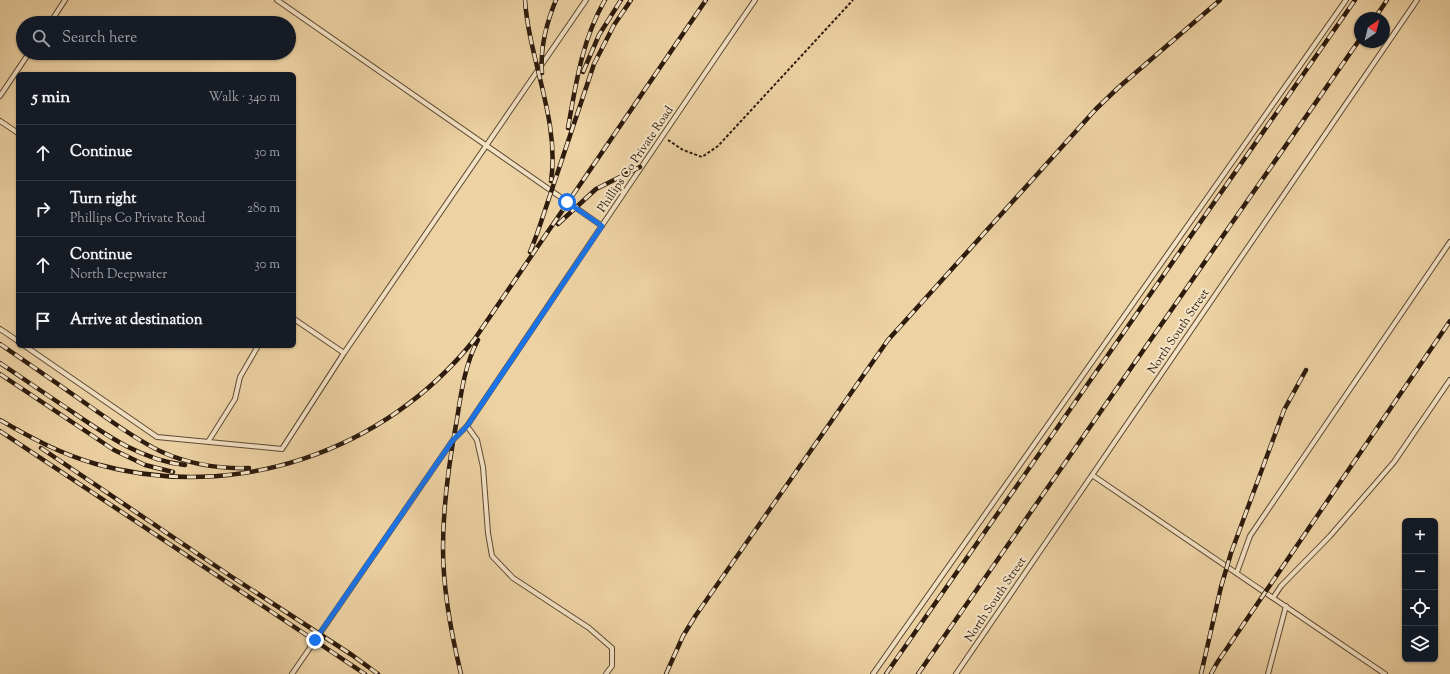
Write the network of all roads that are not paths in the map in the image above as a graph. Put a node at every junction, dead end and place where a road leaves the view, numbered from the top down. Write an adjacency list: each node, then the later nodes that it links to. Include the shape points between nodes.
1 (65, 0): 7 (lane)
2 (277, 0): 14 (lane)
3 (586, 0): 14 (lane)
4 (755, 0): 15 (lane, Phillips Co Private Road)
5 (1346, 0): 32 (lane)
6 (1417, 0): 26 (lane, North South Street)
7 (55, 16)
8 (24, 60): 9 (lane)
9 (16, 72)
10 (16, 72): 11 (lane)
11 (0, 96)
12 (0, 121): 13 (lane)
13 (16, 132)
14 (487, 145): 15 (lane); 22 (lane)
15 (602, 226): 24 (lane, Phillips Co Private Road)
16 (1450, 242): 27 (lane, via 1250,536)
17 (296, 320): 22 (lane)
18 (0, 329): 19 (lane)
19 (16, 340)
20 (28, 348): 25 (lane, via 156,437)
21 (257, 348): 25 (lane, via 240,378 235,399)
22 (344, 353): 25 (lane, via 282,449)
23 (1450, 380): 28 (lane, via 1394,462)
24 (467, 426): 30 (lane, Phillips Co Private Road, via 453,440); 31 (lane, via 477,440 483,467 492,556 513,578 589,628 612,648 612,666)
25 (208, 442)
26 (1092, 475): 27 (lane); 33 (lane, North South Street)
27 (1236, 572): 28 (lane)
28 (1273, 598): 29 (lane)
29 (1286, 606): 34 (lane); 35 (lane)
30 (292, 674)
31 (606, 674)
32 (873, 674)
33 (956, 674)
34 (1268, 674)
35 (1385, 674)

